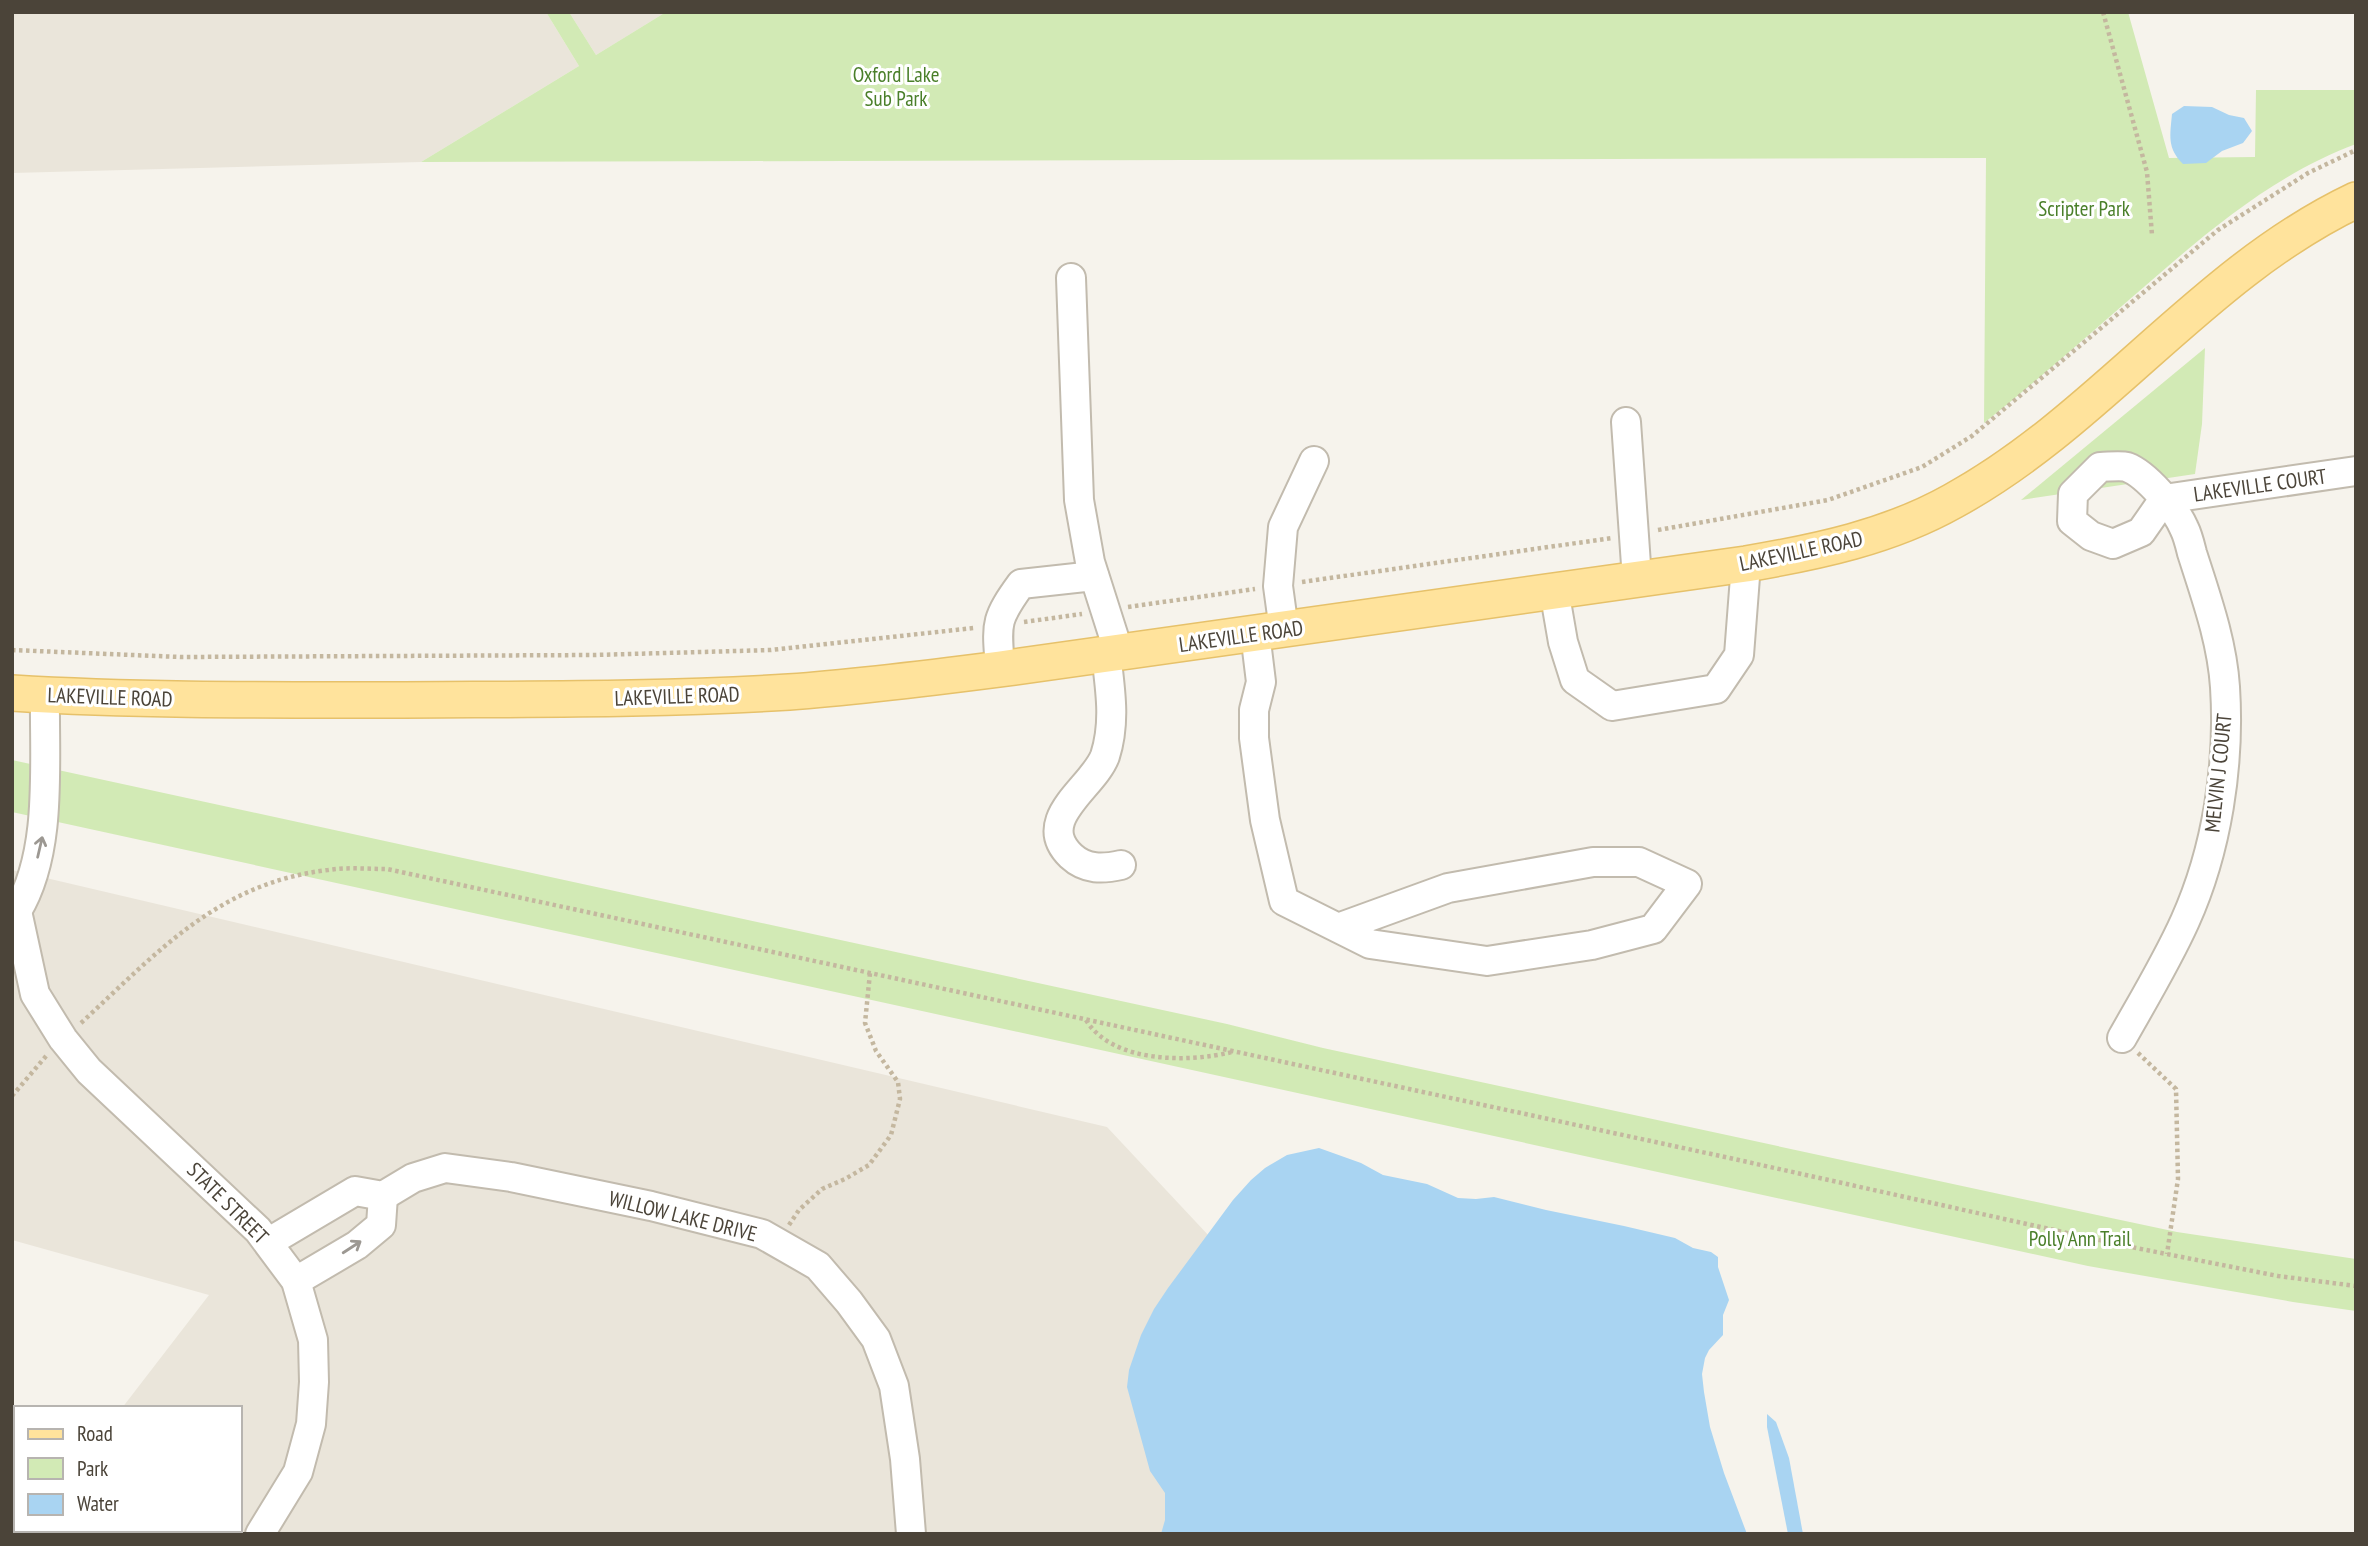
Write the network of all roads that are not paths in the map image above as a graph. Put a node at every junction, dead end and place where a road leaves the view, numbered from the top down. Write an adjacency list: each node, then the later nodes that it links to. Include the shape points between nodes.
1 (2356, 200): 7 (main road, LAKEVILLE ROAD, via 2267,252 2051,433 1966,494 1881,533 1810,553)
2 (1071, 278): 8 (street, via 1079,500)
3 (1626, 422): 9 (street)
4 (1314, 461): 11 (street, via 1283,527)
5 (2356, 471): 6 (street, LAKEVILLE COURT)
6 (2164, 499): 18 (street, MELVIN J COURT, via 2184,526 2213,618 2225,685 2224,758 2211,840 2190,909)
7 (1746, 564): 9 (main road, LAKEVILLE ROAD); 10 (street, via 1739,655 1716,689 1612,706 1576,680 1563,642)
8 (1094, 576): 12 (street, via 1106,610); 13 (street, via 1021,584 997,626)
9 (1637, 579): 10 (main road, LAKEVILLE ROAD)
10 (1555, 590): 11 (main road, LAKEVILLE ROAD)
11 (1269, 632): 12 (main road, LAKEVILLE ROAD); 17 (street, via 1254,710 1265,820 1284,901)
12 (1113, 654): 13 (main road, LAKEVILLE ROAD); 15 (street, via 1113,714 1105,755 1059,823 1064,849 1077,860 1092,868)
13 (1000, 669): 14 (main road, LAKEVILLE ROAD, via 842,688 652,698 257,700)
14 (29, 694): 16 (street, STATE STREET, one-way to 14, via 30,890 43,835)
15 (1121, 865)
16 (15, 907): 20 (street, STATE STREET, via 35,994 63,1039 89,1071)
17 (1338, 928): 17 (street, via 1370,944 1487,961 1592,945 1654,929 1687,884 1639,862 1593,862 1448,888)
18 (2122, 1038)
19 (383, 1196): 20 (street, via 355,1191); 21 (street, one-way to 19, via 381,1225); 23 (street, WILLOW LAKE DRIVE, via 413,1178 445,1168 511,1177 762,1234 818,1266 876,1339 894,1386)
20 (269, 1242): 21 (street, STATE STREET)
21 (296, 1281): 22 (street, STATE STREET, via 313,1340 312,1424 298,1472)
22 (260, 1534)
23 (911, 1534)

